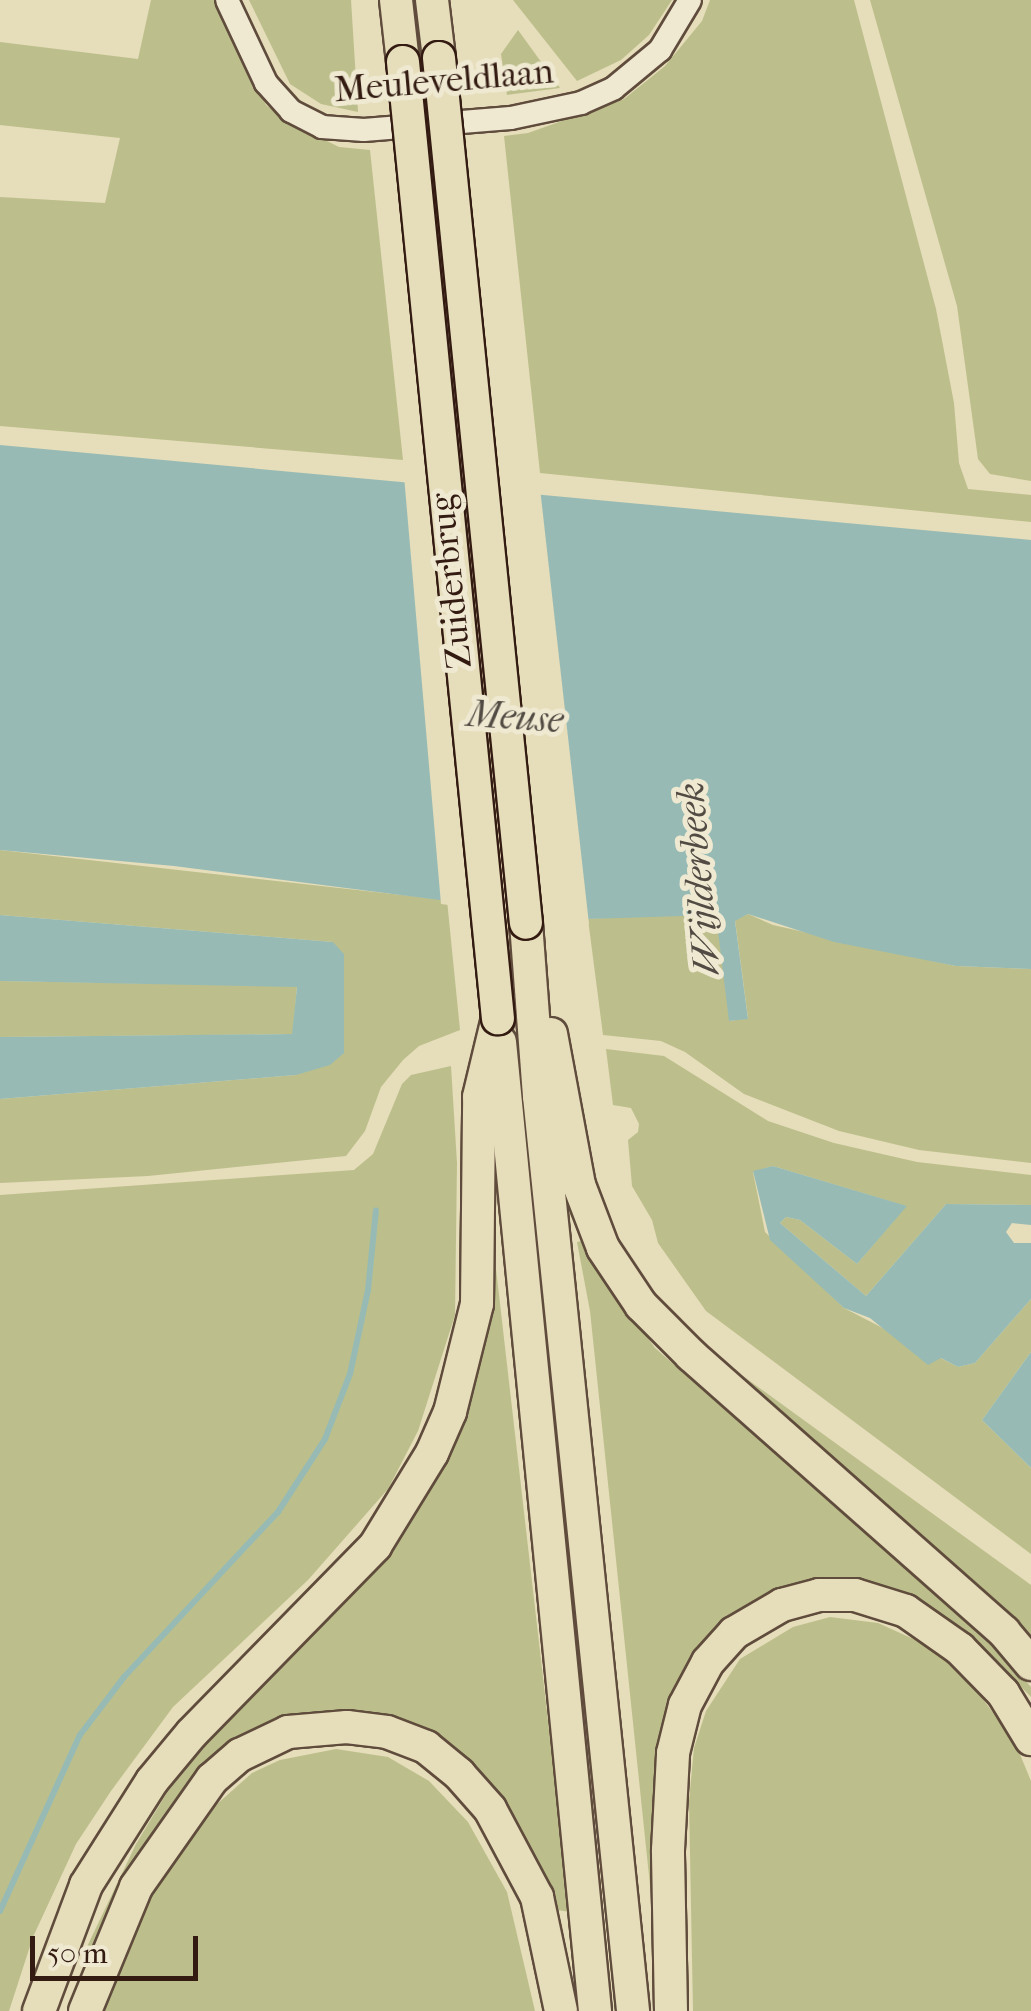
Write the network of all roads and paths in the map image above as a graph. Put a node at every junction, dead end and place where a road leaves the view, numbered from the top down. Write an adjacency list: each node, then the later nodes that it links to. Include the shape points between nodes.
1 (228, 0): 4 (street, Meuleveldlaan, via 266,83 291,112 322,128 364,130 511,118 581,103 614,88 660,50)
2 (396, 0): 5 (highway, Zuiderbrug, bridge, via 498,1018)
3 (432, 0): 6 (highway, Zuiderbrug, bridge, via 526,923)
4 (690, 0)
5 (493, 1095): 9 (highway, via 477,1304 458,1386 432,1454 375,1546 192,1733 125,1819 86,1886); 12 (highway)
6 (552, 1095): 7 (highway, via 603,1248 641,1305 1004,1632); 13 (highway)
7 (1031, 1664)
8 (1031, 1739): 14 (highway, via 1003,1693 960,1649 906,1611 854,1595 819,1595 782,1605 734,1633 708,1662 685,1705 673,1753)
9 (40, 2011)
10 (85, 2011): 11 (highway, via 136,1887 212,1779 240,1755 288,1732 347,1727 426,1747 490,1809 538,1897)
11 (561, 2011)
12 (595, 2011)
13 (633, 2011)
14 (671, 2011)

